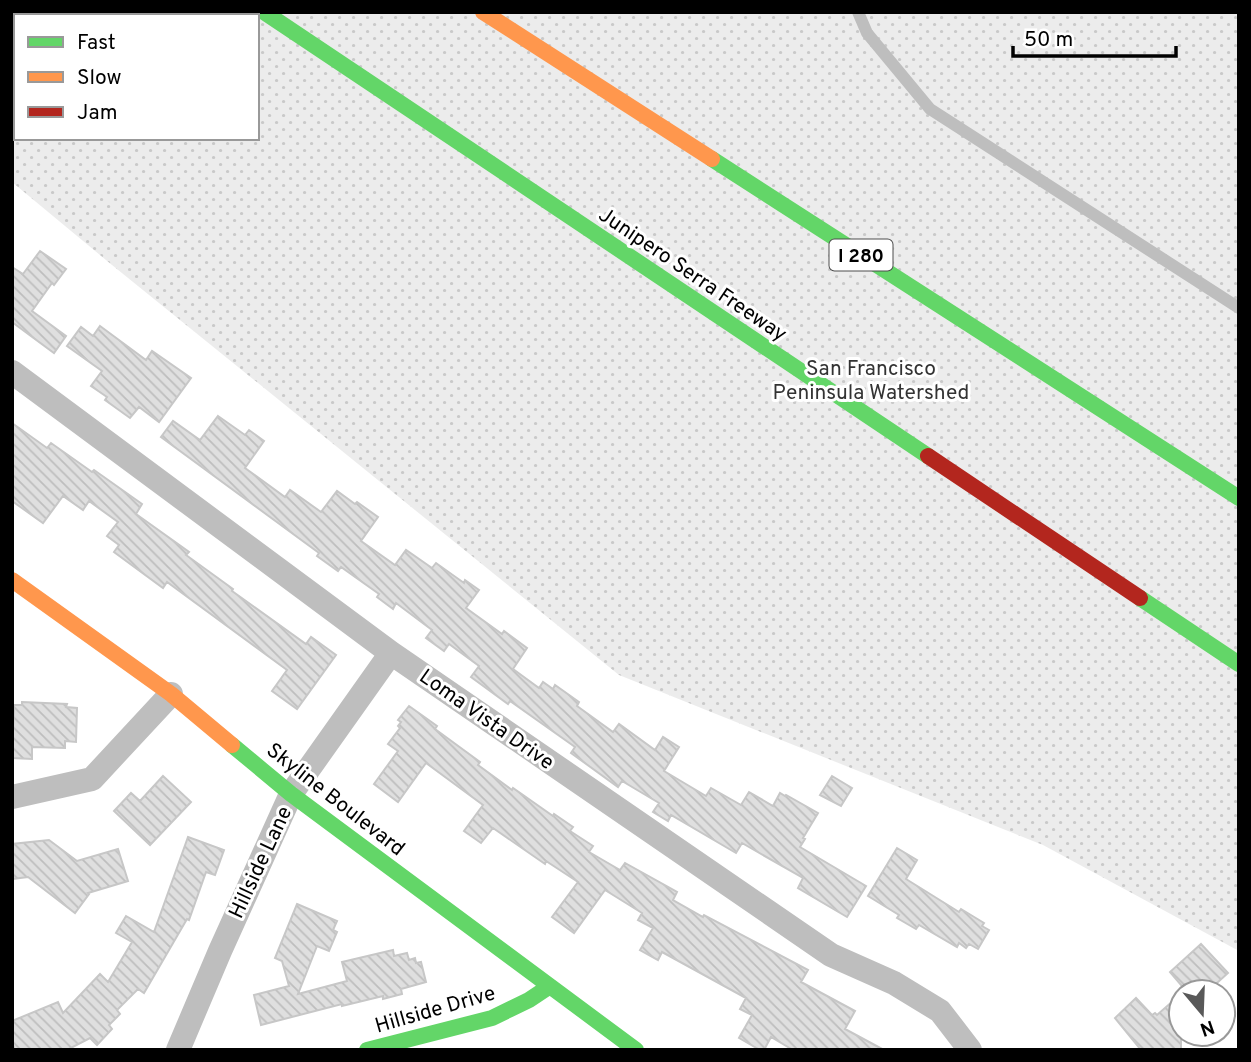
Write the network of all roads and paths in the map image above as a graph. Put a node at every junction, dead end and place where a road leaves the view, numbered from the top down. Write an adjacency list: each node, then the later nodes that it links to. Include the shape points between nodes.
1 (264, 12): 9 (main road, Junipero Serra Freeway)
2 (483, 12): 6 (main road, I 280)
3 (859, 12): 4 (lane, via 867,33 930,109)
4 (1239, 309)
5 (12, 372): 8 (street, Loma Vista Drive)
6 (1239, 498)
7 (12, 580): 10 (main road, Skyline Boulevard)
8 (391, 653): 11 (street, Hillside Lane); 17 (street, Loma Vista Drive, via 831,956 894,983 940,1012)
9 (1239, 664)
10 (171, 694): 11 (main road, Skyline Boulevard); 12 (street, via 92,779)
11 (291, 794): 13 (main road, Skyline Boulevard); 14 (street, Hillside Lane)
12 (12, 797)
13 (550, 986): 15 (main road, Hillside Drive, via 492,1018); 16 (main road, Skyline Boulevard)
14 (177, 1050)
15 (367, 1050)
16 (636, 1050)
17 (970, 1050)

